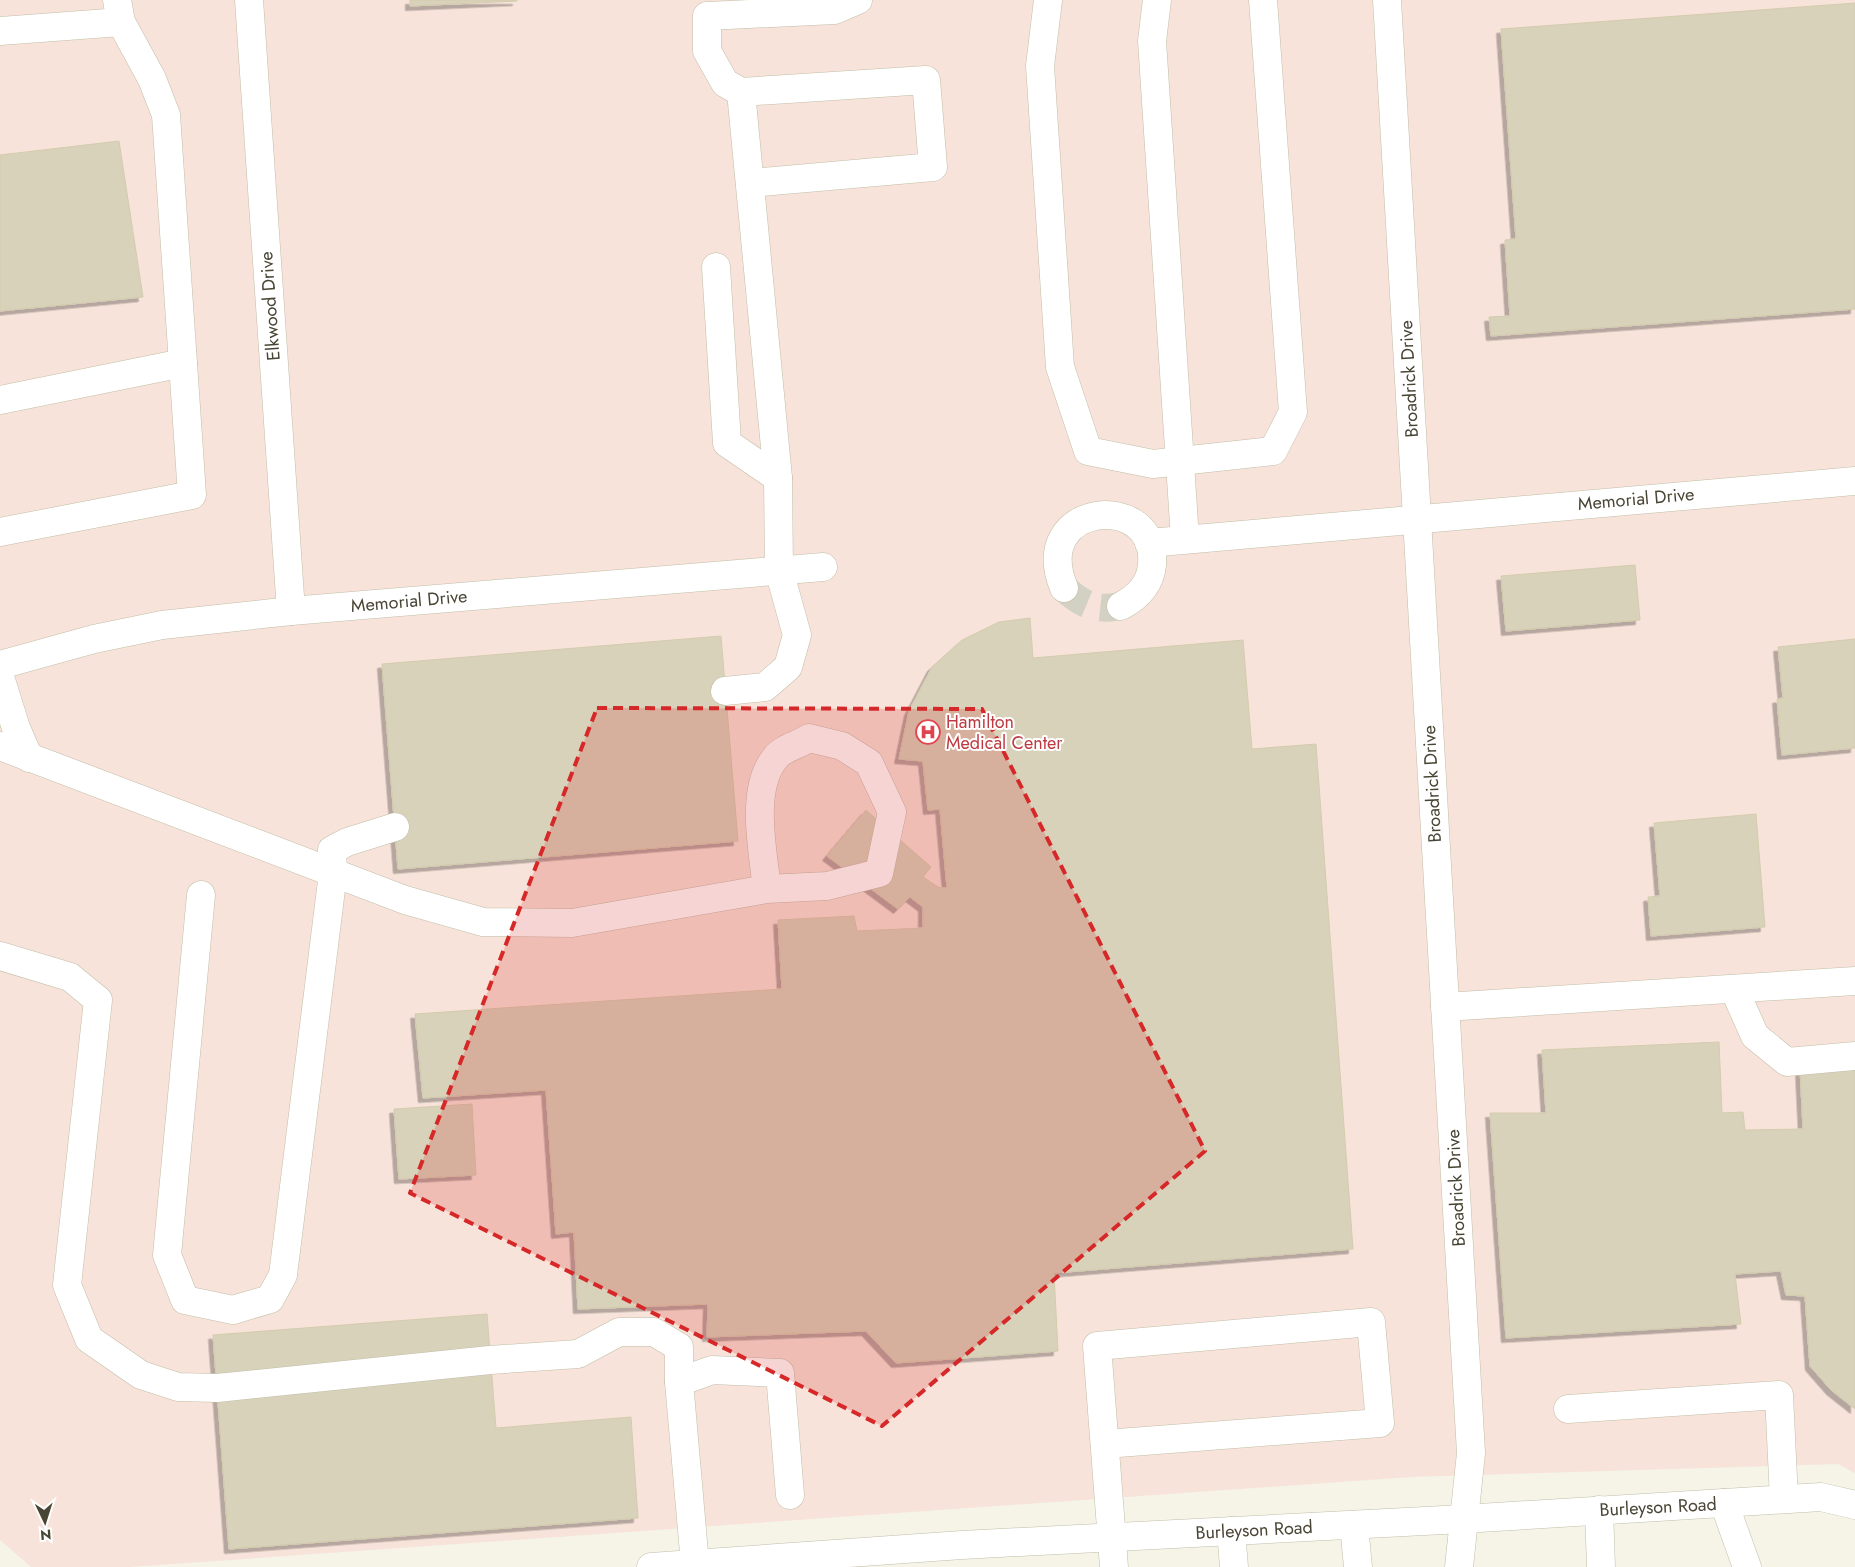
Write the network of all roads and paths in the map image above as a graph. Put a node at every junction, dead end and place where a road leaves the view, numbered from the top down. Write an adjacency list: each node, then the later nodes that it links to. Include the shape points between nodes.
1 (249, 0): 25 (street, Elkwood Drive)
2 (858, 0): 9 (street, via 835,10 706,16 707,51 725,84)
3 (1048, 0): 14 (street, via 1040,66 1060,367 1088,451 1153,464)
4 (1157, 0): 14 (street, via 1152,42)
5 (1263, 0): 14 (street, via 1293,412 1273,451)
6 (1387, 0): 17 (street, Broadrick Drive)
7 (119, 11): 8 (street); 12 (street, via 166,115)
8 (0, 32)
9 (741, 92): 10 (street); 10 (street, via 926,80 933,167)
10 (750, 183): 15 (street)
11 (716, 267): 15 (street, via 727,443)
12 (183, 362): 13 (street); 18 (street, via 192,496)
13 (0, 400)
14 (1179, 461): 19 (street)
15 (778, 478): 22 (street)
16 (1855, 481): 17 (street, Memorial Drive)
17 (1417, 518): 19 (street, Memorial Drive); 37 (street, Broadrick Drive)
18 (0, 532)
19 (1185, 539): 20 (street, Memorial Drive)
20 (1149, 543): 23 (street, via 1140,529 1127,519 1095,514 1080,520 1067,531 1059,545 1056,561); 24 (street, via 1151,574 1134,599)
21 (823, 567): 22 (street, Memorial Drive)
22 (779, 570): 25 (street, Memorial Drive); 28 (street, via 798,635 788,667 765,687)
23 (1064, 588)
24 (1121, 606)
25 (291, 611): 26 (street, Memorial Drive, via 162,625 94,639)
26 (0, 665)
27 (0, 677): 29 (street, via 16,728)
28 (725, 692)
29 (8, 750): 31 (street)
30 (395, 827): 31 (street, via 332,850)
31 (333, 872): 32 (street, via 405,900 483,922 572,923); 33 (street, via 284,1275 270,1299 233,1310 185,1300 167,1255)
32 (767, 889): 32 (street, via 827,886 879,873 892,812 868,763 842,746 809,738 776,756 761,786)
33 (201, 894)
34 (0, 956): 39 (street, via 70,977 98,1000 67,1285 89,1339 141,1375 178,1387 227,1387 578,1354 619,1332 654,1332 679,1347)
35 (1855, 981): 36 (street)
36 (1734, 989): 37 (street); 38 (street, via 1756,1036 1787,1062)
37 (1445, 1007): 47 (street, Broadrick Drive, via 1471,1453)
38 (1855, 1056)
39 (679, 1382): 42 (street, via 712,1370 780,1373); 52 (street)
40 (1568, 1409): 43 (street, via 1779,1395)
41 (1104, 1444): 41 (street, via 1097,1346 1371,1322 1380,1422); 50 (street)
42 (790, 1495)
43 (1784, 1499): 44 (street, Burleyson Road); 45 (street, Burleyson Road, via 1821,1497)
44 (1724, 1503): 46 (street, Burleyson Road); 59 (street)
45 (1855, 1505)
46 (1599, 1510): 47 (street, Burleyson Road); 58 (street)
47 (1463, 1519): 48 (street, Burleyson Road); 57 (street, Broadrick Drive)
48 (1354, 1525): 49 (street, Burleyson Road); 56 (street)
49 (1231, 1531): 50 (street, Burleyson Road); 55 (street)
50 (1112, 1537): 51 (street, Burleyson Road); 54 (street)
51 (806, 1562): 52 (street, Burleyson Road)
52 (694, 1564): 53 (street, Burleyson Road)
53 (651, 1567)
54 (1114, 1567)
55 (1234, 1567)
56 (1358, 1567)
57 (1459, 1567)
58 (1601, 1567)
59 (1747, 1567)

